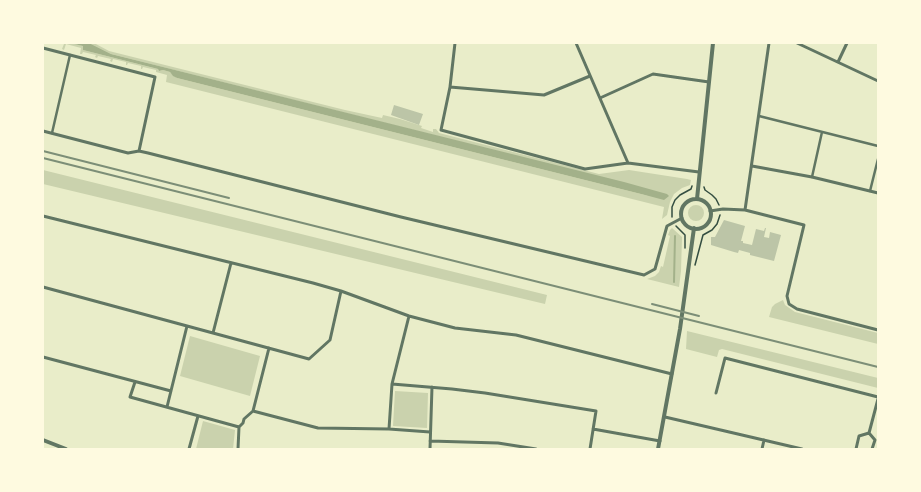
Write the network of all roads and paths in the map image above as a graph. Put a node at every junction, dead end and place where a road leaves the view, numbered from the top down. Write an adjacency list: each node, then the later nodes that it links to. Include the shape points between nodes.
1 (455, 43): 13 (street)
2 (576, 43): 10 (street)
3 (713, 43): 12 (street)
4 (769, 43): 15 (street)
5 (797, 43): 9 (street)
6 (847, 43): 9 (street)
7 (43, 48): 8 (street)
8 (70, 55): 18 (street); 20 (street, via 155,77)
9 (838, 62): 11 (street)
10 (590, 76): 13 (street, via 544,95); 14 (street)
11 (878, 81)
12 (710, 82): 14 (street, via 653,74); 24 (street)
13 (450, 87): 22 (street, via 441,130 585,169)
14 (600, 98): 22 (street)
15 (759, 116): 17 (street); 23 (street)
16 (43, 131): 18 (street)
17 (822, 132): 19 (street); 25 (street)
18 (52, 133): 20 (street, via 128,153)
19 (878, 146)
20 (139, 151): 36 (street, via 644,275 655,269 667,226)
21 (878, 159): 28 (street)
22 (628, 163): 24 (street)
23 (752, 166): 25 (street); 32 (street)
24 (699, 172): 30 (street)
25 (812, 177): 28 (street)
26 (691, 189): 36 (path, via 675,200 672,207)
27 (705, 190): 31 (path, via 716,199)
28 (870, 191): 29 (street)
29 (878, 193)
30 (697, 199): 33 (street, via 706,203); 35 (street, via 686,203 682,210)
31 (720, 209): 32 (street); 33 (street); 39 (path, via 717,224)
32 (745, 210): 45 (street, via 804,225 787,296 789,304 797,309)
33 (710, 211): 37 (street, via 710,219 705,225)
34 (43, 216): 40 (street)
35 (682, 218): 36 (street); 37 (street, via 687,225)
36 (674, 222): 38 (path)
37 (694, 228): 49 (street)
38 (685, 235)
39 (703, 235)
40 (231, 263): 42 (street); 46 (street)
41 (43, 287): 44 (street)
42 (341, 291): 43 (street); 47 (street, via 330,340 309,359)
43 (409, 316): 49 (street, via 455,328 531,338); 51 (street)
44 (187, 326): 46 (street); 53 (street)
45 (878, 330)
46 (212, 333): 47 (street)
47 (269, 348): 57 (street)
48 (43, 357): 50 (street)
49 (672, 374): 59 (street)
50 (135, 382): 53 (street); 56 (street, via 130,397)
51 (392, 384): 52 (street); 61 (street)
52 (432, 387): 62 (street, via 596,411); 63 (street)
53 (171, 391): 56 (street)
54 (716, 393): 55 (street, via 725,358)
55 (878, 398): 64 (street)
56 (167, 407): 58 (street)
57 (253, 412): 60 (street); 61 (street, via 318,428)
58 (198, 416): 60 (street); 70 (street)
59 (665, 417): 66 (street); 68 (street)
60 (239, 427): 71 (street)
61 (389, 429): 63 (street)
62 (593, 429): 68 (street); 74 (street)
63 (430, 432): 67 (street)
64 (869, 433): 78 (street, via 859,436); 79 (street, via 874,440)
65 (43, 440): 69 (street)
66 (764, 440): 76 (street); 77 (street)
67 (430, 441): 72 (street); 73 (street, via 498,443)
68 (660, 441): 75 (street)
69 (66, 449)
70 (189, 449)
71 (238, 449)
72 (430, 449)
73 (536, 449)
74 (590, 449)
75 (658, 449)
76 (762, 449)
77 (802, 449)
78 (856, 449)
79 (872, 449)

